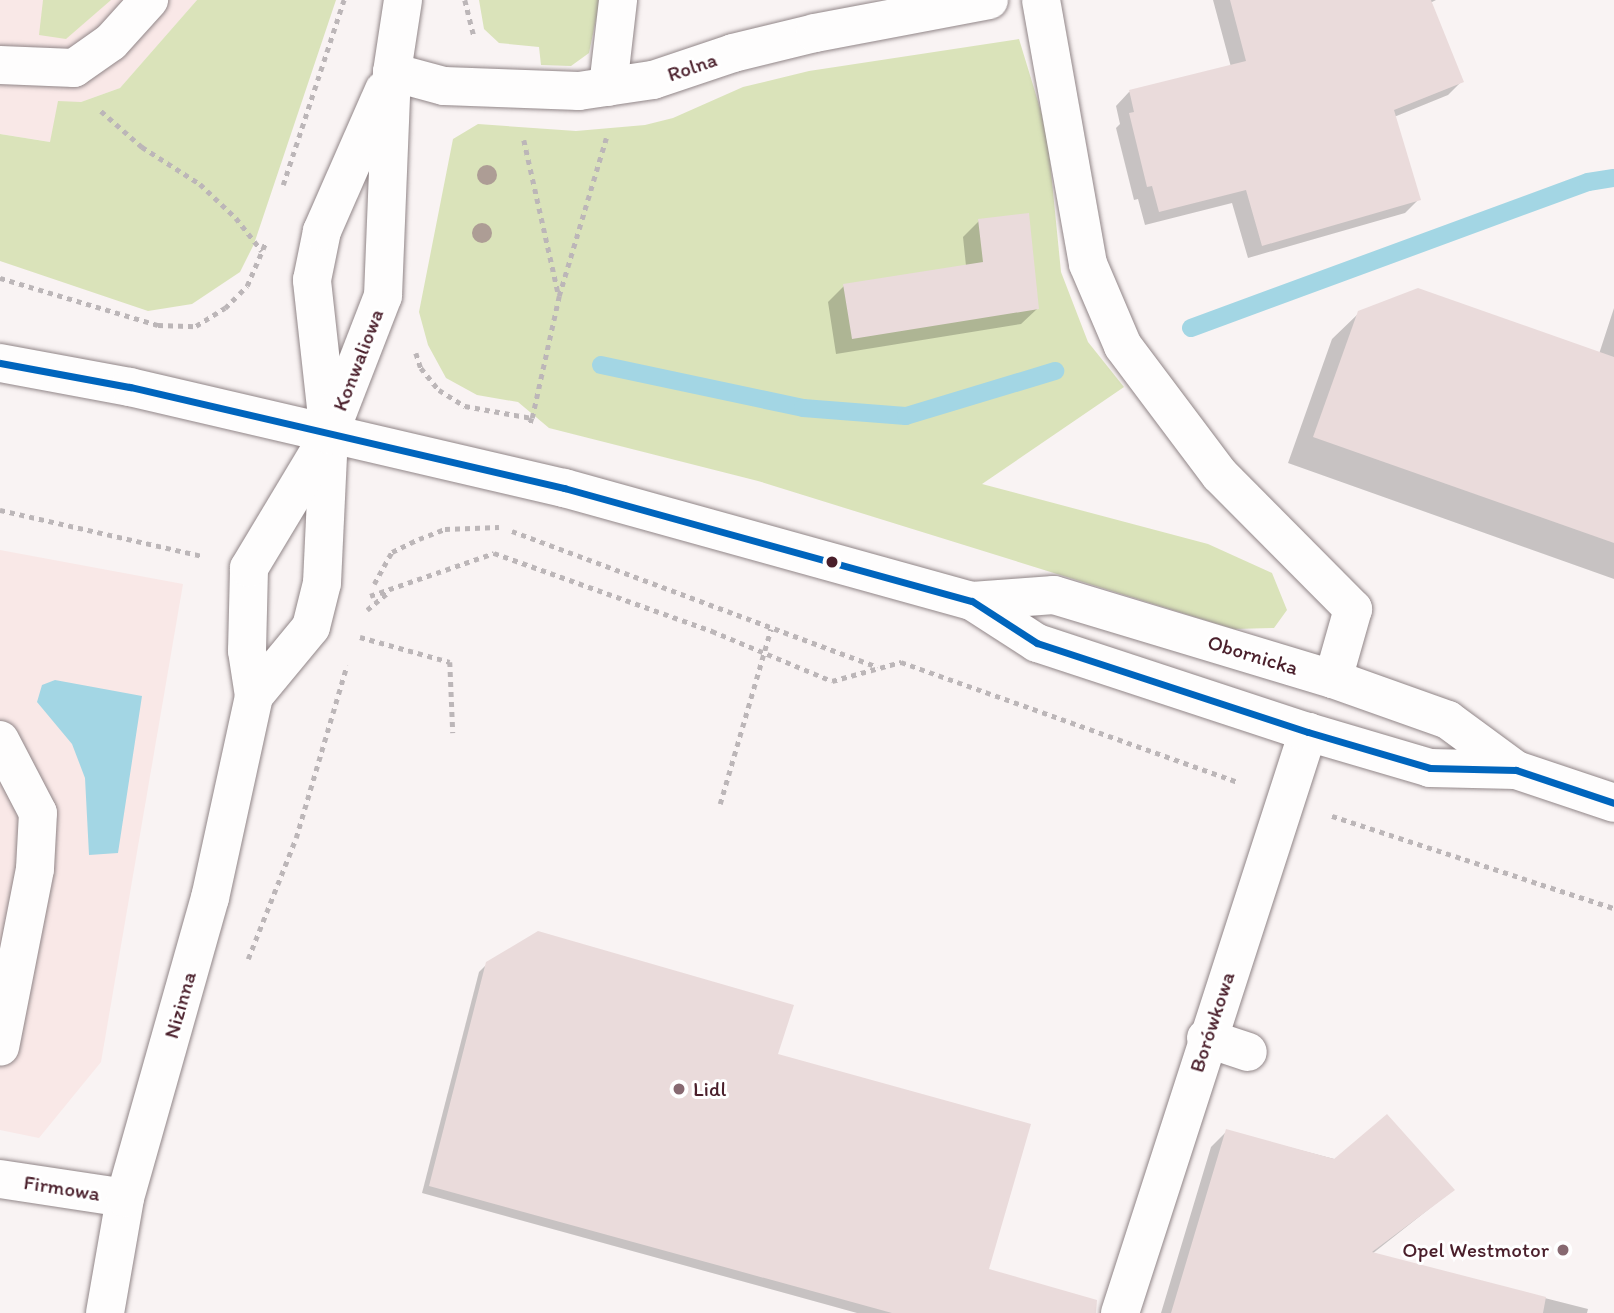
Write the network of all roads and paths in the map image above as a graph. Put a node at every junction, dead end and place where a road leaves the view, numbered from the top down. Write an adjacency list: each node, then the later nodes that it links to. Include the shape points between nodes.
1 (149, 0): 8 (street, via 111,42)
2 (344, 0): 13 (path)
3 (403, 0): 9 (street, Konwaliowa)
4 (618, 0): 10 (street)
5 (989, 0): 10 (street, Rolna, via 815,33 733,53 653,80)
6 (1041, 0): 33 (street, via 1088,264 1123,346 1220,475 1353,610)
7 (0, 65): 8 (street)
8 (74, 68): 15 (path, via 104,116 200,184 236,218)
9 (392, 72): 10 (street, Rolna, via 444,86 579,91); 20 (street, Konwaliowa, via 383,296); 20 (street, Konwaliowa, via 322,231 312,279)
10 (608, 87)
11 (609, 128): 17 (path)
12 (521, 129): 17 (path)
13 (282, 190)
14 (266, 239): 15 (path)
15 (262, 252): 16 (path, via 247,286 225,308 196,326 158,325)
16 (0, 278)
17 (559, 296): 19 (path)
18 (0, 363): 20 (street, Obornicka, via 130,387)
19 (532, 418)
20 (329, 435): 24 (street, Obornicka, via 564,488); 34 (street, Nizinna, via 322,583 310,627); 34 (street, Nizinna, via 249,568 247,651)
21 (0, 510): 23 (path)
22 (502, 528): 27 (path)
23 (215, 559)
24 (972, 601): 33 (street, Obornicka, via 1054,596); 35 (street, Obornicka, via 1037,643)
25 (362, 615): 30 (path, via 367,597 494,553)
26 (359, 626): 28 (path)
27 (771, 629): 30 (path); 32 (path)
28 (356, 636): 29 (path); 36 (path, via 450,662)
29 (352, 649)
30 (764, 653): 32 (path, via 832,681); 41 (path)
31 (348, 662): 43 (path, via 296,838)
32 (880, 668): 39 (path, via 901,663)
33 (1333, 679): 38 (street, Obornicka, via 1448,720)
34 (254, 696): 48 (street, Nizinna, via 210,898)
35 (1308, 732): 38 (street, Obornicka, via 1430,768); 39 (street, Borówkowa)
36 (453, 733)
37 (0, 740): 45 (street, via 37,813 35,869)
38 (1516, 771): 40 (street, Obornicka)
39 (1285, 799): 42 (path); 44 (street, Borówkowa)
40 (1614, 803)
41 (720, 804)
42 (1614, 908)
43 (246, 964)
44 (1206, 1038): 46 (street); 50 (street, Borówkowa)
45 (0, 1048)
46 (1248, 1052)
47 (0, 1179): 48 (street, Firmowa)
48 (125, 1198): 49 (street, Nizinna)
49 (105, 1313)
50 (1120, 1313)

